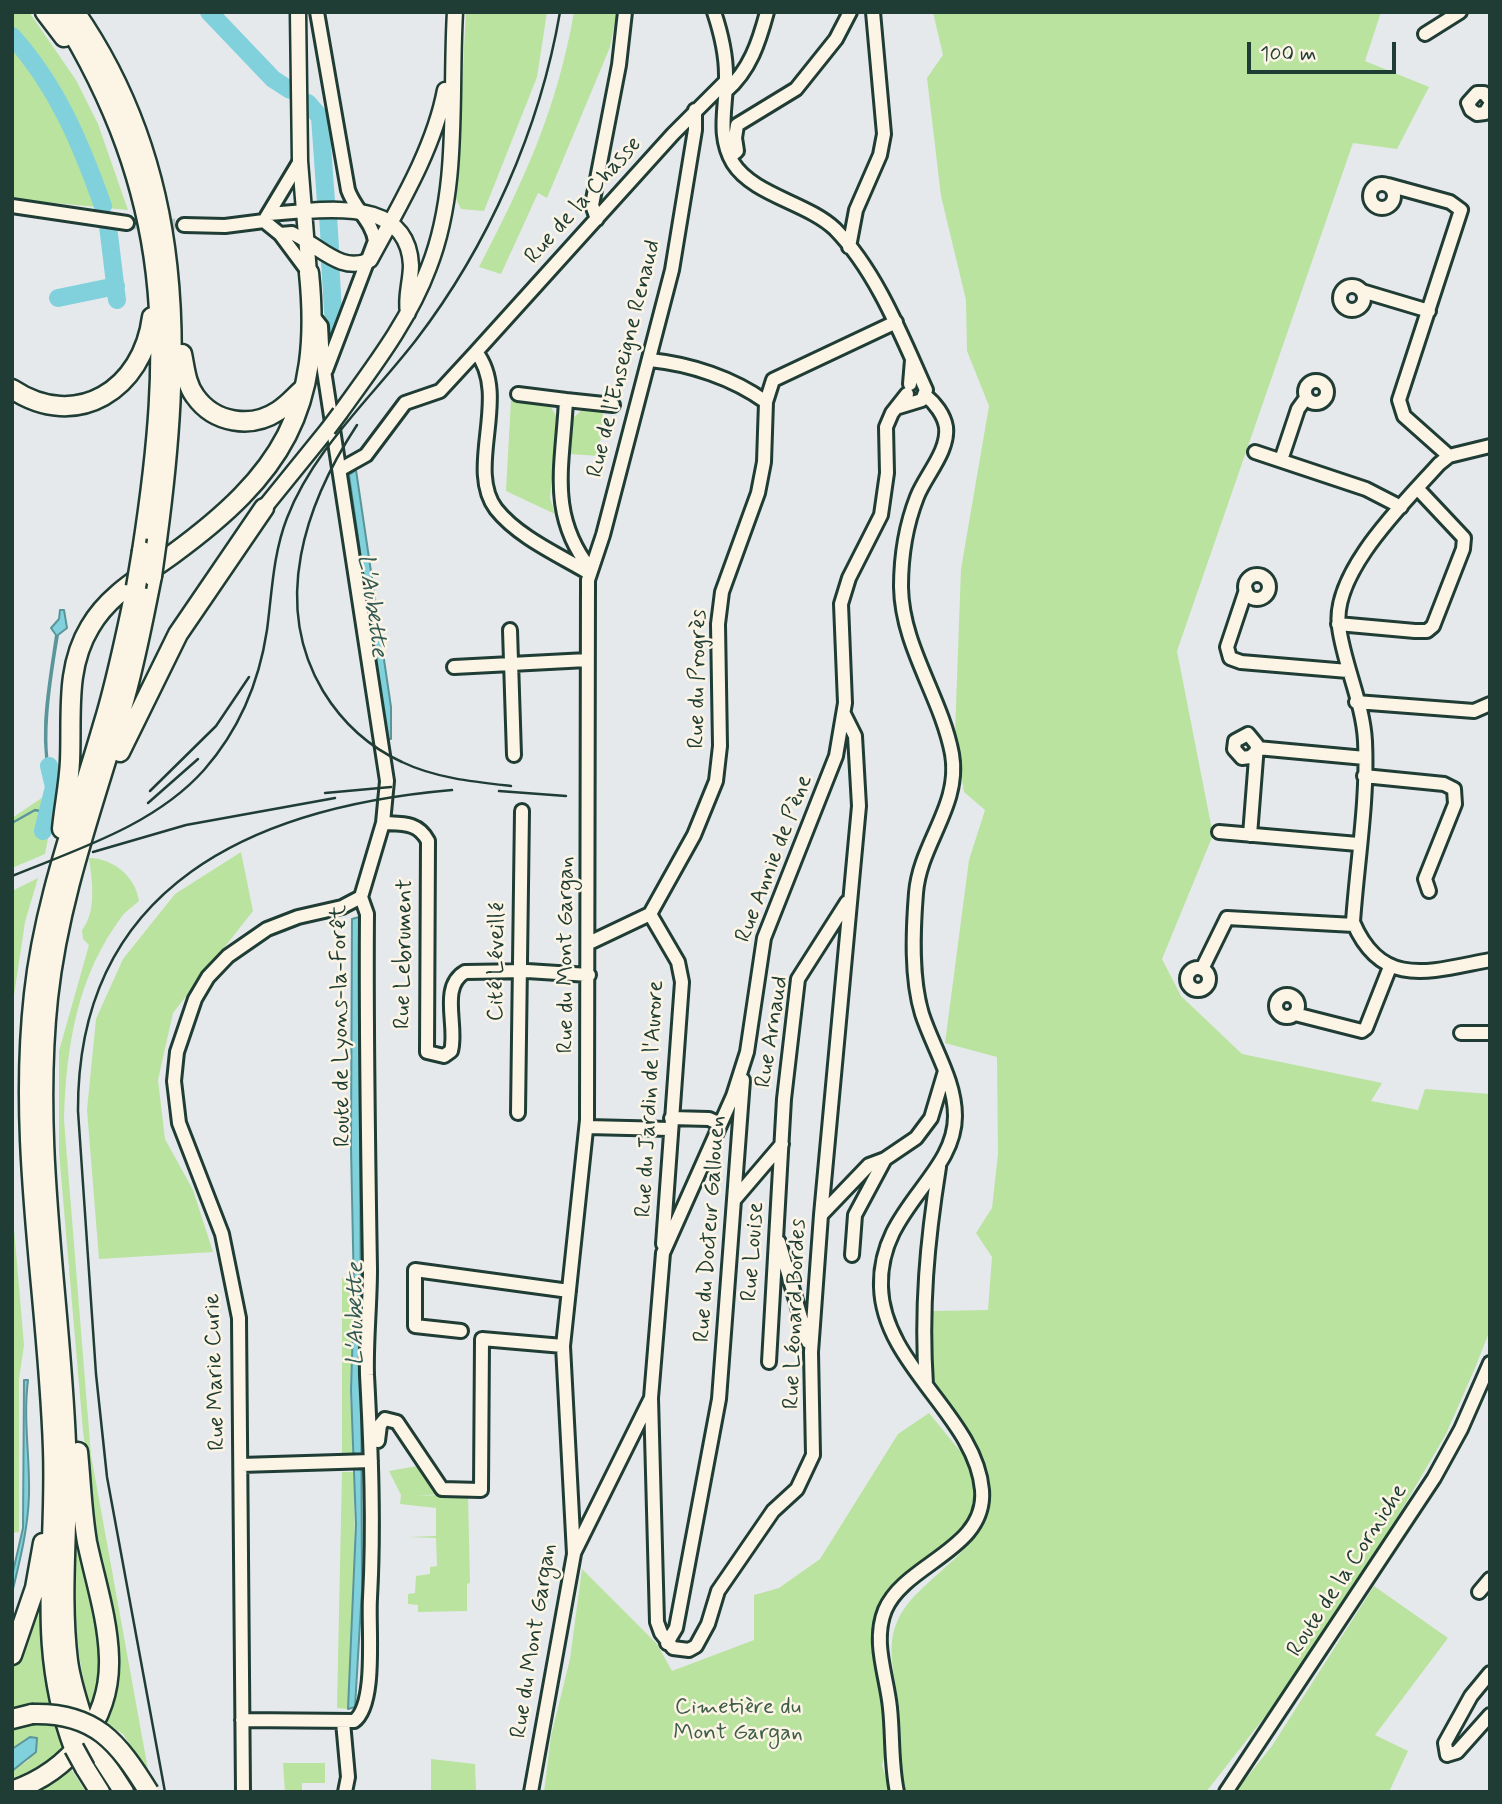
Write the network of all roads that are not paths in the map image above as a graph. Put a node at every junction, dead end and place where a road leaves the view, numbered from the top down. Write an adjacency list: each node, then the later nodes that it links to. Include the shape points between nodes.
1 (45, 12): 14 (highway)
2 (61, 12): 14 (highway)
3 (75, 12): 39 (highway, via 111,75 142,149 164,234)
4 (298, 12): 19 (main road)
5 (317, 12): 22 (street, via 348,190)
6 (455, 12): 15 (main road)
7 (625, 12): 25 (street, via 592,205)
8 (714, 12): 16 (street, via 725,52)
9 (767, 12): 16 (street, Rue de la Chasse, via 742,77)
10 (850, 12): 18 (street, via 836,39 796,89 737,125 737,151)
11 (873, 12): 31 (street, via 884,134 880,155 856,210)
12 (1460, 12): 13 (street)
13 (1425, 33)
14 (90, 61): 33 (highway, via 136,171)
15 (451, 76): 27 (main road, via 441,111); 37 (main road, via 449,167 442,223)
16 (726, 86): 17 (street, Rue de la Chasse); 18 (street, via 722,136)
17 (695, 110): 25 (street, Rue de la Chasse); 42 (street, Rue de l'Enseigne Renaud, via 672,270)
18 (730, 157): 31 (street, via 770,192 833,228)
19 (300, 161): 23 (main road); 24 (street)
20 (1388, 185): 36 (street, via 1450,202 1461,210)
21 (16, 208): 26 (street)
22 (359, 210): 23 (main road); 27 (main road); 32 (street, via 375,241)
23 (305, 211): 24 (street); 30 (main road)
24 (266, 218): 28 (street, via 225,226); 29 (street)
25 (597, 219): 41 (street, Rue de la Chasse)
26 (127, 223)
27 (389, 223): 32 (main road); 37 (main road, via 400,234 410,258 405,298)
28 (184, 225)
29 (280, 234): 30 (street, via 292,233); 34 (street)
30 (306, 241): 32 (main road, via 339,262); 34 (main road)
31 (849, 247): 40 (street)
32 (370, 260): 43 (street)
33 (157, 272): 45 (highway, via 145,351 131,375 98,398 64,405 29,398); 79 (highway, bridge, via 159,420 142,551 106,716)
34 (309, 272): 38 (highway)
35 (1362, 291): 36 (street)
36 (1429, 312): 54 (street, via 1399,407)
37 (408, 313): 59 (main road, bridge, via 340,413)
38 (313, 316): 43 (street, Route de Lyons-la-Forêt, via 321,326); 44 (highway)
39 (173, 321): 44 (highway, via 188,383 195,396 217,415 238,421 264,418); 79 (highway, bridge, via 172,418 152,576 123,704)
40 (896, 322): 46 (street, via 912,359); 50 (street, via 773,380)
41 (476, 352): 56 (street, via 440,391 405,402 366,455); 60 (street, via 483,360 489,397 486,486 495,507 511,524)
42 (650, 360): 50 (street, via 744,386); 60 (street, Rue de l'Enseigne Renaud)
43 (326, 371): 56 (street, Route de Lyons-la-Forêt)
44 (306, 387): 79 (highway, via 279,449 256,483 217,522 118,594 88,629 71,686)
45 (12, 389)
46 (916, 391): 70 (street, Rue Annie de Pène, via 896,409 886,427 887,472 881,515 841,604); 95 (street, via 944,420 946,436 909,517 901,570 901,599 911,644 952,754 952,794 919,874 915,914 918,998)
47 (518, 394): 49 (street)
48 (1306, 398): 55 (street)
49 (566, 400): 51 (street); 60 (street, via 559,497 578,554)
50 (765, 402): 83 (street, Rue du Progrès, via 764,461 758,493 722,592 716,781 694,835)
51 (613, 405)
52 (1490, 446): 54 (street)
53 (1255, 452): 55 (street)
54 (1449, 456): 57 (street)
55 (1281, 460): 58 (street, via 1366,489)
56 (341, 469): 75 (street, Route de Lyons-la-Forêt, via 386,771)
57 (1418, 488): 58 (street); 62 (street, via 1464,538 1433,626 1423,631)
58 (1401, 507): 62 (street, via 1350,572 1341,593)
59 (264, 508): 79 (highway, via 202,594 154,678 125,738 93,829)
60 (590, 571): 64 (street, Rue du Mont Gargan)
61 (1245, 590): 67 (street, via 1227,647 1230,658)
62 (1338, 624): 67 (street)
63 (510, 630): 65 (street)
64 (587, 660): 65 (street); 85 (street, Rue du Mont Gargan)
65 (510, 665): 66 (street); 71 (street)
66 (454, 667)
67 (1348, 671): 68 (street)
68 (1356, 702): 69 (street, via 1474,711); 72 (street, via 1365,739)
69 (1490, 704)
70 (844, 714): 82 (street, Rue Léonard Bordes, via 855,736 859,806); 94 (street, Rue Annie de Pène, via 831,774 764,938)
71 (514, 755)
72 (1364, 758): 73 (street); 77 (street, via 1257,750)
73 (1364, 776): 78 (street); 80 (street, via 1444,784 1454,789 1455,804 1424,879)
74 (522, 811): 89 (street, Cité Léveillé)
75 (383, 823): 81 (street, Route de Lyons-la-Forêt); 89 (street, Rue Lebrument, via 414,825 428,841 427,1052 444,1056 451,1051 451,993 459,975)
76 (1219, 832): 77 (street)
77 (1250, 835): 78 (street)
78 (1358, 844): 84 (street)
79 (62, 882): 110 (highway, via 42,1083 44,1175); 119 (highway, via 34,992 27,1087 30,1172 52,1409)
80 (1429, 891)
81 (361, 897): 117 (street, Route de Lyons-la-Forêt, via 367,914 370,1274); 118 (street, Rue Marie Curie, via 274,926 228,956 195,999 177,1052 174,1081 179,1122 216,1216 236,1291)
82 (850, 898): 100 (street, Rue Arnaud, via 798,979); 104 (street, Rue Léonard Bordes)
83 (649, 914): 85 (street); 97 (street, Rue du Jardin de l'Aurore, via 678,962 682,982)
84 (1354, 925): 87 (street, via 1361,941); 88 (street, via 1227,918)
85 (589, 943): 90 (street, Rue du Mont Gargan)
86 (1490, 960): 87 (street, via 1426,972)
87 (1390, 967): 91 (street, via 1362,1031)
88 (1202, 969)
89 (519, 973): 90 (street, Rue Lebrument); 96 (street, Cité Léveillé)
90 (589, 975): 99 (street, Rue du Mont Gargan)
91 (1295, 1014)
92 (1461, 1033): 93 (street)
93 (1490, 1033)
94 (744, 1062): 98 (street, Rue Annie de Pène); 103 (street, Rue du Docteur Gallouen)
95 (945, 1071): 101 (street, via 932,1118 916,1138); 102 (street, via 955,1120)
96 (517, 1113)
97 (671, 1124): 98 (street, via 709,1119); 99 (street); 106 (street, Rue du Jardin de l'Aurore)
98 (720, 1124): 106 (street, Rue Annie de Pène)
99 (587, 1127): 108 (street, Rue du Mont Gargan)
100 (782, 1144): 103 (street); 105 (street, Rue Louise)
101 (884, 1159): 104 (street, via 869,1165); 107 (street, via 855,1215)
102 (940, 1162): 115 (street, via 927,1242 922,1322); 115 (street, via 896,1223 881,1279 888,1322)
103 (735, 1199): 123 (street, Rue du Docteur Gallouen, via 719,1399 676,1628)
104 (821, 1214): 112 (street, Rue Léonard Bordes)
105 (777, 1235): 112 (street); 113 (street, Rue Louise)
106 (663, 1253): 116 (street, Rue Annie de Pène)
107 (852, 1255)
108 (569, 1291): 109 (street, via 415,1270 415,1326); 111 (street, Rue du Mont Gargan)
109 (461, 1331)
110 (60, 1342): 130 (highway, via 70,1361 83,1513 107,1638 108,1674 103,1703 86,1737 60,1765); 132 (highway, via 68,1495 67,1642 72,1679 89,1736)
111 (563, 1346): 117 (street, Route de Lyons-la-Forêt, via 486,1338 480,1343 481,1490 442,1489 392,1419 380,1425 377,1450); 120 (street, Rue du Mont Gargan)
112 (811, 1352): 123 (street, Rue Léonard Bordes, via 813,1455 797,1489 773,1511 718,1591 696,1646 680,1651)
113 (769, 1362)
114 (1490, 1363): 138 (street, Route de la Corniche, via 1434,1478)
115 (926, 1385): 137 (street, via 971,1451 982,1501 970,1529 956,1545 906,1583 884,1611 880,1648 889,1693)
116 (651, 1398): 120 (street, Rue Annie de Pène); 123 (street, via 657,1622)
117 (364, 1459): 118 (street); 129 (street, Route de Lyons-la-Forêt, via 366,1705 359,1718)
118 (241, 1465): 128 (street, Rue Marie Curie)
119 (54, 1500): 124 (highway, via 35,1588); 131 (highway, bridge, via 52,1670 74,1748)
120 (573, 1554): 136 (street, Rue du Mont Gargan)
121 (1490, 1578): 122 (street)
122 (1479, 1592)
123 (667, 1643)
124 (12, 1655)
125 (1490, 1673): 126 (street, via 1471,1696 1445,1743 1447,1755 1457,1752)
126 (1490, 1715)
127 (12, 1719): 133 (highway, bridge, via 32,1714 69,1717 103,1732 122,1751)
128 (242, 1720): 129 (street, Route de Lyons-la-Forêt); 134 (street, Rue Marie Curie)
129 (343, 1722): 135 (street)
130 (12, 1791)
131 (100, 1792)
132 (124, 1792)
133 (149, 1792)
134 (243, 1792)
135 (345, 1792)
136 (531, 1792)
137 (897, 1792)
138 (1226, 1792)

